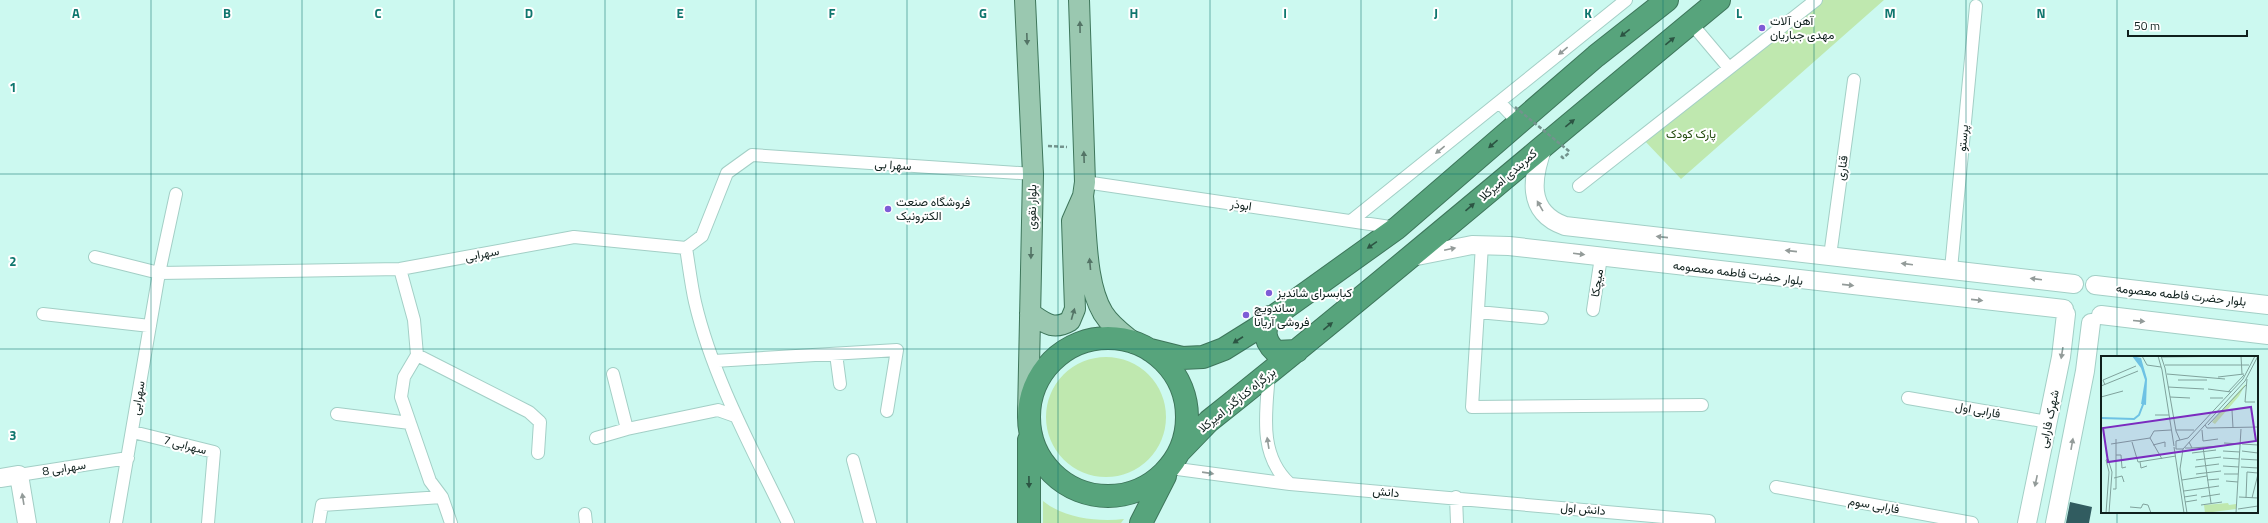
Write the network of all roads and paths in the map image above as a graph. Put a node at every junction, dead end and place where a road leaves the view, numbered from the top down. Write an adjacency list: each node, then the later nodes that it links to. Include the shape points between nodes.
1 (1025, 0): 16 (main road, بلوار نقوی, one-way to 16)
2 (1079, 0): 17 (main road, one-way to 2)
3 (1626, 0): 9 (street)
4 (1667, 0): 10 (highway, one-way to 10)
5 (1719, 0): 8 (highway, کمربندی امیرکلا)
6 (1816, 0): 11 (street)
7 (1976, 6): 32 (street, پرستو)
8 (1691, 24): 11 (street); 15 (highway, کمربندی امیرکلا, one-way to 8)
9 (1580, 38): 10 (street); 13 (street, one-way to 13)
10 (1596, 56): 14 (highway)
11 (1729, 68): 20 (street)
12 (1854, 80): 27 (street, قناری)
13 (1499, 102): 14 (street); 23 (street, one-way to 23)
14 (1516, 114): 18 (path, bridge, via 1570,152); 24 (highway, one-way to 24)
15 (1544, 144): 27 (main road, one-way to 15, via 1558,223 1546,215 1535,194 1535,175); 29 (highway, کمربندی امیرکلا, one-way to 15)
16 (1032, 146): 17 (path); 19 (main road, بلوار نقوی)
17 (1084, 147): 21 (main road, one-way to 17)
18 (1563, 158)
19 (1033, 174): 26 (street, سهرا بی, via 752,155 727,173 702,236); 41 (main road, بلوار نقوی, one-way to 41)
20 (1579, 186)
21 (1084, 189): 23 (street, ابوذر); 41 (main road, one-way to 21, via 1050,325 1061,326 1070,321 1075,309 1072,222); 48 (main road, one-way to 21, via 1117,330 1107,318 1092,288)
22 (176, 194): 33 (street, سهرابی)
23 (1351, 221): 24 (street, ابوذر)
24 (1397, 228): 43 (highway, one-way to 43)
25 (1482, 245): 29 (main road, بلوار حضرت فاطمه معصومه, one-way to 25); 30 (main road, بلوار حضرت فاطمه معصومه, one-way to 30); 39 (street)
26 (686, 248): 31 (street, سهرابی, via 574,237); 52 (street, via 695,302)
27 (1830, 256): 32 (main road, one-way to 27); 34 (main road)
28 (95, 257): 33 (street)
29 (1412, 257): 49 (highway, کمربندی امیرکلا, one-way to 29)
30 (1601, 257): 34 (main road, بلوار حضرت فاطمه معصومه); 38 (street, میچکا)
31 (400, 270): 33 (street, سهرابی); 51 (street, via 414,320)
32 (1951, 270): 35 (main road, one-way to 32)
33 (159, 273): 46 (street, سهرابی)
34 (1826, 283): 40 (main road, بلوار حضرت فاطمه معصومه, one-way to 40)
35 (2074, 284): 36 (main road, via 2081,282); 40 (main road, via 2064,295)
36 (2095, 286): 37 (main road, بلوار حضرت فاطمه معصومه); 45 (main road, via 2104,297 2105,304)
37 (2268, 304)
38 (1592, 310)
39 (1478, 312): 44 (street); 59 (street, via 1472,407)
40 (2065, 312): 45 (main road, via 2075,322); 55 (main road, شهرک فارابی, one-way to 55)
41 (1030, 313): 62 (main road, بلوار نقوی)
42 (44, 314): 46 (street)
43 (1270, 318): 48 (highway, one-way to 48, via 1224,349 1203,357 1182,358); 49 (highway, via 1264,328 1268,345 1276,352)
44 (1542, 318)
45 (2096, 319): 47 (main road, one-way to 47); 56 (main road)
46 (150, 326): 67 (street, سهرابی)
47 (2268, 335)
48 (1142, 346): 62 (highway, via 1116,338 1097,339 1079,343 1063,352 1049,364 1038,379 1031,396); 71 (highway, via 1165,362 1184,394 1188,412 1186,432)
49 (1297, 351): 54 (highway, بزرگراه کنارگذر امیرکلا)
50 (836, 354): 52 (street); 57 (street); 60 (street, via 897,350)
51 (417, 355): 64 (street, via 404,377 401,397); 69 (street, via 529,412 540,422)
52 (714, 361): 63 (street)
53 (613, 374): 66 (street)
54 (1269, 374): 71 (highway, بزرگراه کنارگذر امیرکلا, via 1209,421); 75 (street, one-way to 54, via 1277,471 1268,447 1266,413)
55 (2057, 379): 56 (main road); 65 (main road, شهرک فارابی)
56 (2082, 383): 92 (main road, one-way to 56)
57 (840, 384)
58 (1908, 398): 65 (street, فارابی اول)
59 (1702, 405)
60 (887, 411)
61 (336, 414): 64 (street)
62 (1028, 415): 71 (highway, via 1030,434 1040,458 1062,483 1080,492 1099,496 1119,496 1138,491 1155,481); 87 (highway, one-way to 87)
63 (735, 416): 66 (street, via 718,410); 85 (street)
64 (410, 422): 77 (street, via 430,481)
65 (2048, 422): 91 (main road, شهرک فارابی, one-way to 91)
66 (627, 429): 68 (street)
67 (133, 432): 70 (street, سهرابی); 82 (street, سهرابی 7, via 214,452)
68 (596, 438)
69 (538, 453)
70 (128, 458): 73 (street, سهرابی 8); 81 (street, سهرابی)
71 (1175, 459): 75 (street, دانش, one-way to 75); 88 (highway)
72 (853, 460): 86 (street)
73 (19, 475): 74 (main road, سهرابی 8); 80 (main road, one-way to 73)
74 (0, 478)
75 (1290, 484): 78 (street, دانش)
76 (1776, 487): 90 (street, فارابی سوم)
77 (442, 497): 83 (street, via 322,505); 84 (street)
78 (1456, 498): 79 (street, دانش اول); 89 (street)
79 (1710, 521)
80 (27, 523)
81 (116, 523)
82 (208, 523)
83 (319, 523)
84 (452, 523)
85 (788, 523)
86 (870, 523)
87 (1029, 523)
88 (1141, 523)
89 (1457, 523)
90 (1972, 523)
91 (2027, 523)
92 (2055, 523)

